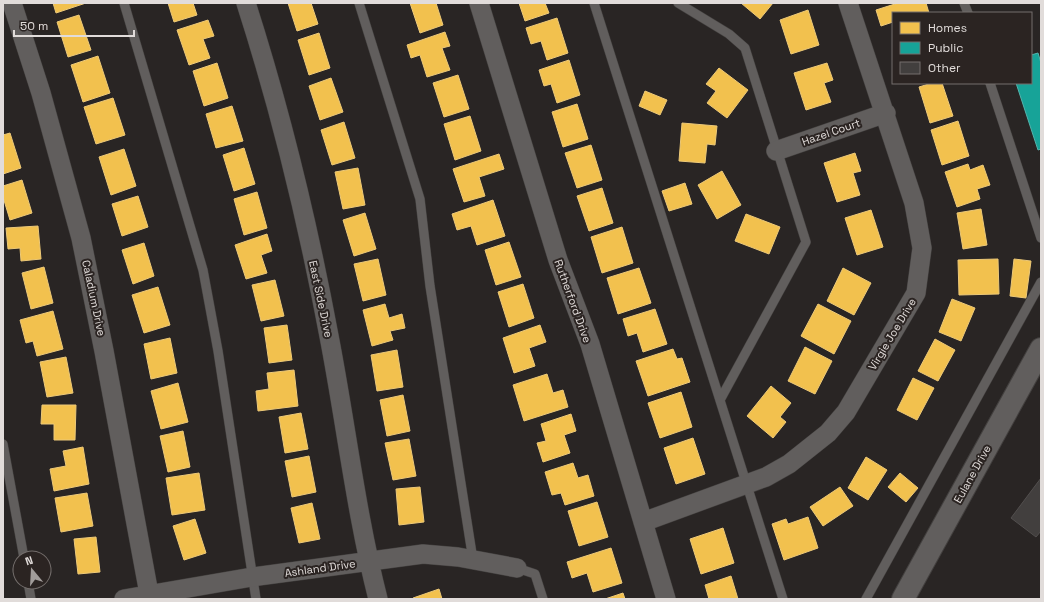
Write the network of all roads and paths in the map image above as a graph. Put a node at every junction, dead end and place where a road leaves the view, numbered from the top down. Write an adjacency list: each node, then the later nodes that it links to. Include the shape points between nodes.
1 (12, 3): 24 (street, Caladium Drive, via 41,93 82,238)
2 (124, 3): 23 (lane, via 202,270 218,351)
3 (246, 3): 21 (street, East Side Drive, via 268,72 296,181 329,336)
4 (359, 3): 20 (lane, via 420,199 430,286)
5 (479, 3): 18 (street, Rutherford Drive, via 558,260 590,344)
6 (594, 3): 15 (lane)
7 (678, 3): 11 (lane, via 729,34 744,48)
8 (848, 3): 10 (street, Virgie Joe Drive)
9 (990, 84): 12 (lane)
10 (886, 113): 11 (street, Hazel Court); 17 (street, Virgie Joe Drive, via 914,203 922,248 916,293 846,412 828,433 789,464)
11 (776, 151): 15 (lane, via 806,242)
12 (1041, 238)
13 (1041, 282): 31 (lane)
14 (1041, 349): 32 (street, Eulane Drive)
15 (720, 400): 17 (lane)
16 (3, 444): 19 (lane)
17 (747, 484): 18 (street, Virgie Joe Drive); 30 (lane)
18 (643, 522): 29 (street, Rutherford Drive)
19 (23, 550)
20 (473, 560): 21 (street, Ashland Drive, via 423,554); 22 (street, Ashland Drive)
21 (368, 562): 23 (street, Ashland Drive); 27 (street, East Side Drive)
22 (517, 568): 28 (lane, via 535,574)
23 (252, 578): 24 (street, Ashland Drive); 26 (lane)
24 (150, 597): 25 (street, Ashland Drive)
25 (124, 599)
26 (256, 599)
27 (378, 599)
28 (543, 599)
29 (666, 599)
30 (783, 599)
31 (866, 599)
32 (903, 599)

